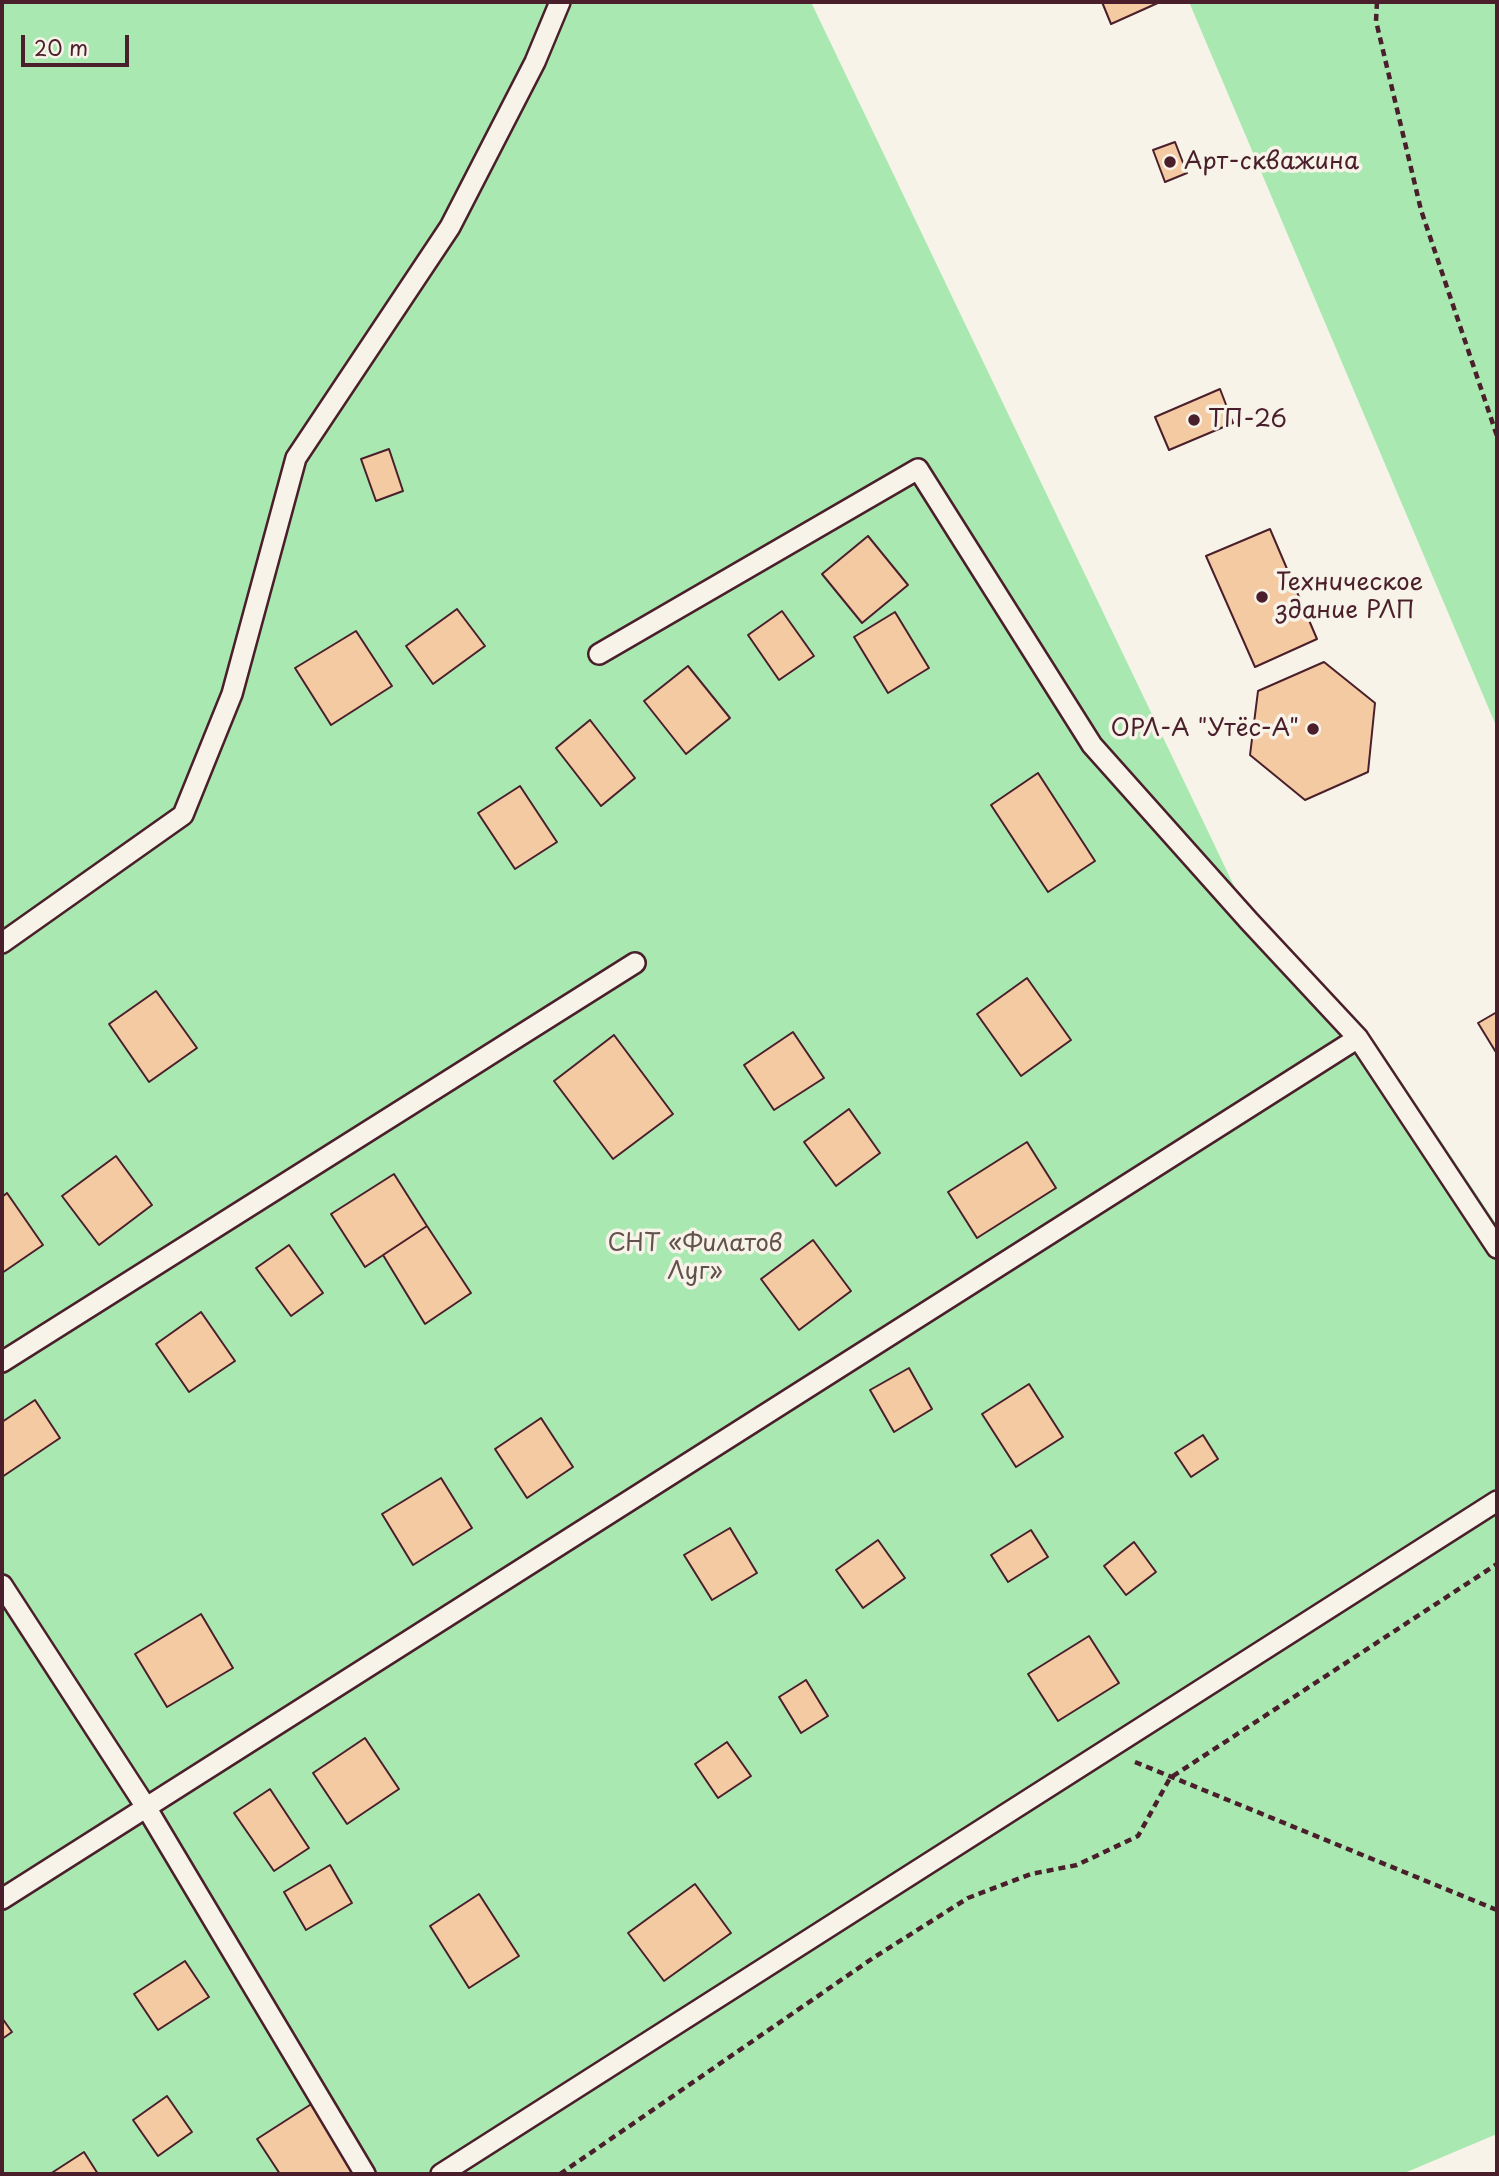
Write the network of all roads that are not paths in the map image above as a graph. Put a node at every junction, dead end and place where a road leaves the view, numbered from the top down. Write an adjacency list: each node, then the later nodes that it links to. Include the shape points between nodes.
1 (560, 2): 3 (lane, via 536,62 450,228 296,458 232,694 183,816)
2 (599, 654): 5 (lane, via 918,469 1093,745)
3 (2, 943)
4 (635, 963): 7 (lane)
5 (1358, 1038): 6 (lane); 10 (lane)
6 (1497, 1248)
7 (2, 1362)
8 (1497, 1501): 13 (lane)
9 (2, 1585): 10 (lane)
10 (146, 1807): 11 (lane); 12 (lane)
11 (2, 1899)
12 (365, 2174)
13 (440, 2174)

